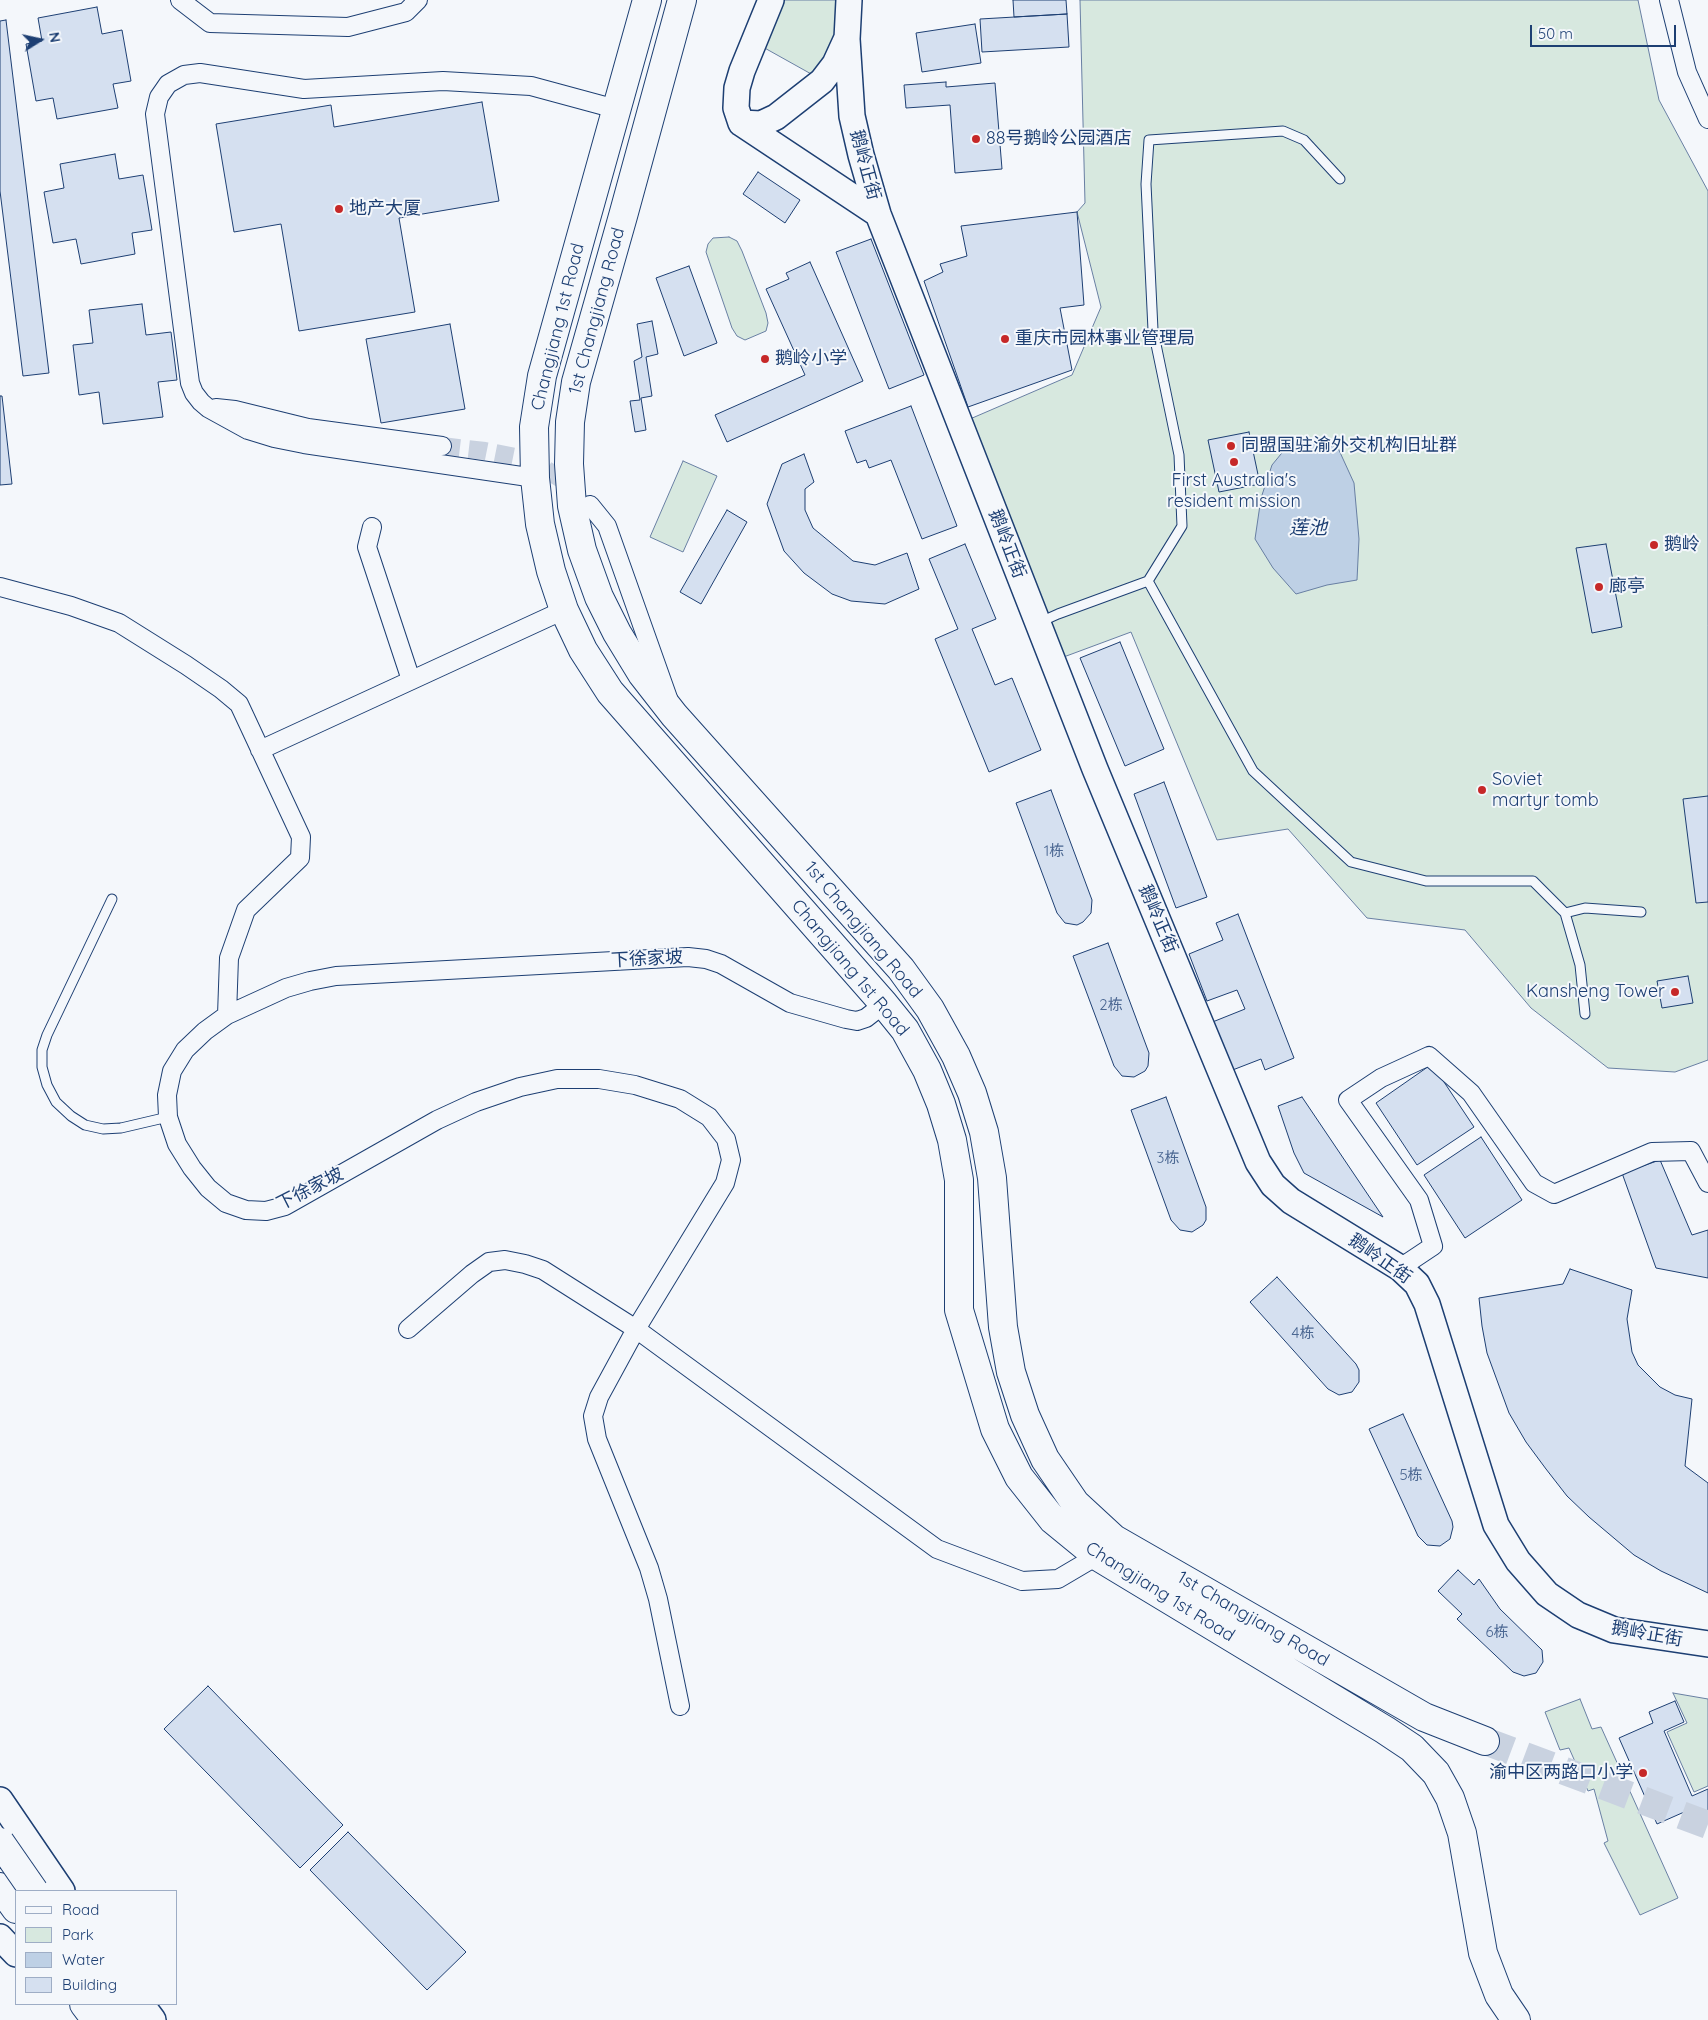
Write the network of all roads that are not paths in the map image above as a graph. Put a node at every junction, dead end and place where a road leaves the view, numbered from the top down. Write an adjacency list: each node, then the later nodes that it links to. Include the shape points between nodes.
1 (180, 0): 2 (street, via 210,23 348,27 406,12)
2 (418, 0)
3 (647, 0): 9 (main road, Changjiang 1st Road)
4 (682, 0): 24 (main road, 1st Changjiang Road, via 576,382 570,422 569,464 572,506 582,550 600,597 642,674)
5 (771, 0): 11 (street, via 742,71 736,108)
6 (849, 0): 8 (street, 鹅岭正街)
7 (1669, 0): 10 (street, via 1687,72)
8 (847, 39): 11 (street, via 822,82 776,117 761,124); 13 (street, 鹅岭正街, via 852,116)
9 (616, 109): 14 (street, via 521,85 442,81 304,88 200,73 184,75 168,84 159,97 155,114 190,383 194,393); 16 (main road, Changjiang 1st Road, via 542,376 534,426)
10 (1708, 119)
11 (741, 123): 13 (street)
12 (1340, 179): 19 (lane, via 1304,140 1283,131 1150,140 1146,184 1153,330 1179,455 1182,526)
13 (878, 214): 22 (street, 鹅岭正街)
14 (208, 408): 15 (street, via 235,410 308,428); 16 (street, via 248,430 282,439)
15 (442, 446)
16 (535, 478): 21 (main road, Changjiang 1st Road, via 540,524)
17 (590, 505): 24 (street, via 607,526)
18 (372, 527): 23 (street, via 367,547)
19 (1148, 581): 22 (lane); 28 (lane, via 1253,771 1351,862 1426,881 1533,881)
20 (0, 587): 25 (street, via 119,623 239,704)
21 (564, 610): 23 (street); 29 (main road, Changjiang 1st Road, via 583,650 610,692)
22 (1038, 623): 34 (street, 鹅岭正街, via 1258,1162 1273,1185 1291,1201)
23 (411, 680): 25 (street)
24 (674, 715): 40 (main road, 1st Changjiang Road, via 901,969 930,1009 956,1056 984,1132 992,1178 1003,1327 1011,1372 1025,1415 1045,1459 1075,1503 1114,1539 1424,1717 1485,1741 1444,1743 1438,1751)
25 (260, 750): 31 (street, via 301,837 300,858 246,910 230,958)
26 (112, 898): 32 (lane, via 47,1035 42,1050 42,1067 56,1102 86,1125 103,1130)
27 (1641, 912): 28 (lane, via 1585,908)
28 (1565, 913): 30 (lane, via 1580,965)
29 (884, 1004): 31 (street, 下徐家坡, via 866,1018 846,1019 790,1003 721,964 688,957 336,976 286,988); 37 (main road, Changjiang 1st Road, via 904,1030 927,1070 952,1140 959,1180 959,1310 995,1429 1019,1477 1053,1520)
30 (1585, 1014)
31 (227, 1015): 32 (street, 下徐家坡, via 185,1050 172,1071 167,1095)
32 (168, 1117): 36 (street, 下徐家坡, via 177,1144 208,1188 226,1203 246,1210 266,1211 286,1206 437,1120 520,1087 558,1079 599,1079 635,1085 680,1099 709,1117 726,1139 731,1160 725,1183)
33 (1708, 1183): 34 (street, via 1692,1151 1652,1152 1554,1194 1534,1183 1471,1093 1429,1056 1381,1078 1348,1100 1419,1200 1433,1246)
34 (1400, 1268): 38 (street, 鹅岭正街, via 1417,1284 1427,1304 1496,1525 1518,1561 1547,1594 1578,1614 1614,1630)
35 (408, 1329): 36 (street, via 472,1274 489,1262 504,1260 543,1270)
36 (636, 1329): 37 (street, via 937,1549 1022,1581 1058,1579); 39 (street, 下徐家坡, via 599,1397 593,1416 597,1439 649,1568)
37 (1097, 1556): 40 (main road, Changjiang 1st Road, via 1385,1730 1412,1748)
38 (1708, 1644)
39 (680, 1706)
40 (1436, 1773): 55 (main road, Changjiang 1st Road, via 1450,1798 1462,1833 1483,1953 1499,1995)
41 (0, 1800): 43 (street)
42 (0, 1842): 46 (main road, bridge)
43 (29, 1845): 44 (street); 47 (street)
44 (0, 1868)
45 (0, 1887): 48 (main road)
46 (33, 1890)
47 (61, 1890)
48 (15, 1908)
49 (85, 2005): 52 (main road)
50 (115, 2005): 53 (main road)
51 (142, 2005): 54 (street)
52 (96, 2020)
53 (125, 2020)
54 (152, 2020)
55 (1516, 2020)

